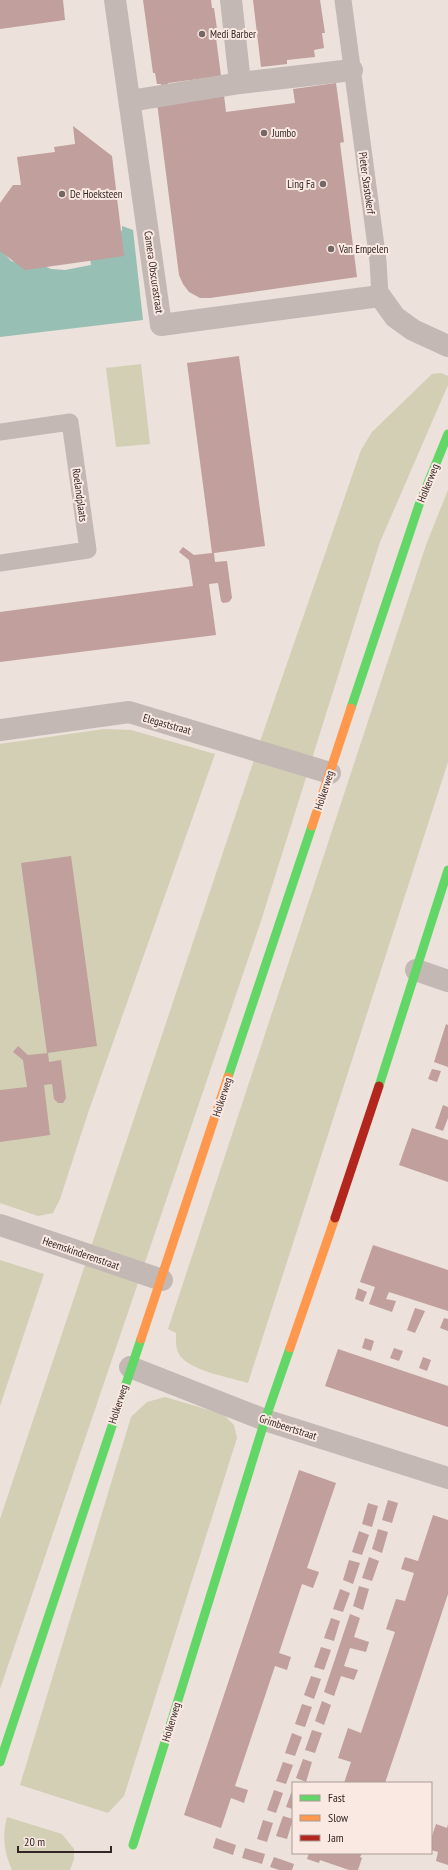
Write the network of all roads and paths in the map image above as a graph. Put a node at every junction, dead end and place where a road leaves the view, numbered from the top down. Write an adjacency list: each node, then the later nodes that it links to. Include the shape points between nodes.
1 (115, 0): 6 (street, Camera Obscurastraat)
2 (231, 0): 5 (street)
3 (342, 0): 4 (lane, Pieter Stastokerf)
4 (352, 70): 5 (street); 7 (lane, Pieter Stastokerf, via 378,261)
5 (240, 83): 6 (street)
6 (130, 101): 7 (street, Camera Obscurastraat, via 161,325)
7 (380, 296): 8 (street, via 395,317 413,330)
8 (448, 346)
9 (0, 432): 11 (lane, Roelandplaats, via 70,422 88,550)
10 (448, 434): 13 (street, Holkerweg, via 419,505)
11 (0, 562)
12 (0, 730): 13 (street, Elegaststraat, via 128,712)
13 (330, 773): 18 (street, Holkerweg)
14 (448, 870): 15 (street, Holkerweg)
15 (416, 970): 16 (street); 20 (street, Holkerweg, via 345,1191)
16 (448, 981)
17 (0, 1225): 18 (street, Heemskinderenstraat)
18 (162, 1280): 19 (street, Holkerweg)
19 (130, 1367): 20 (street, Grimbeertstraat); 22 (street, Holkerweg)
20 (264, 1420): 21 (street, Grimbeertstraat); 23 (street, Holkerweg)
21 (448, 1478)
22 (0, 1762)
23 (133, 1845)

